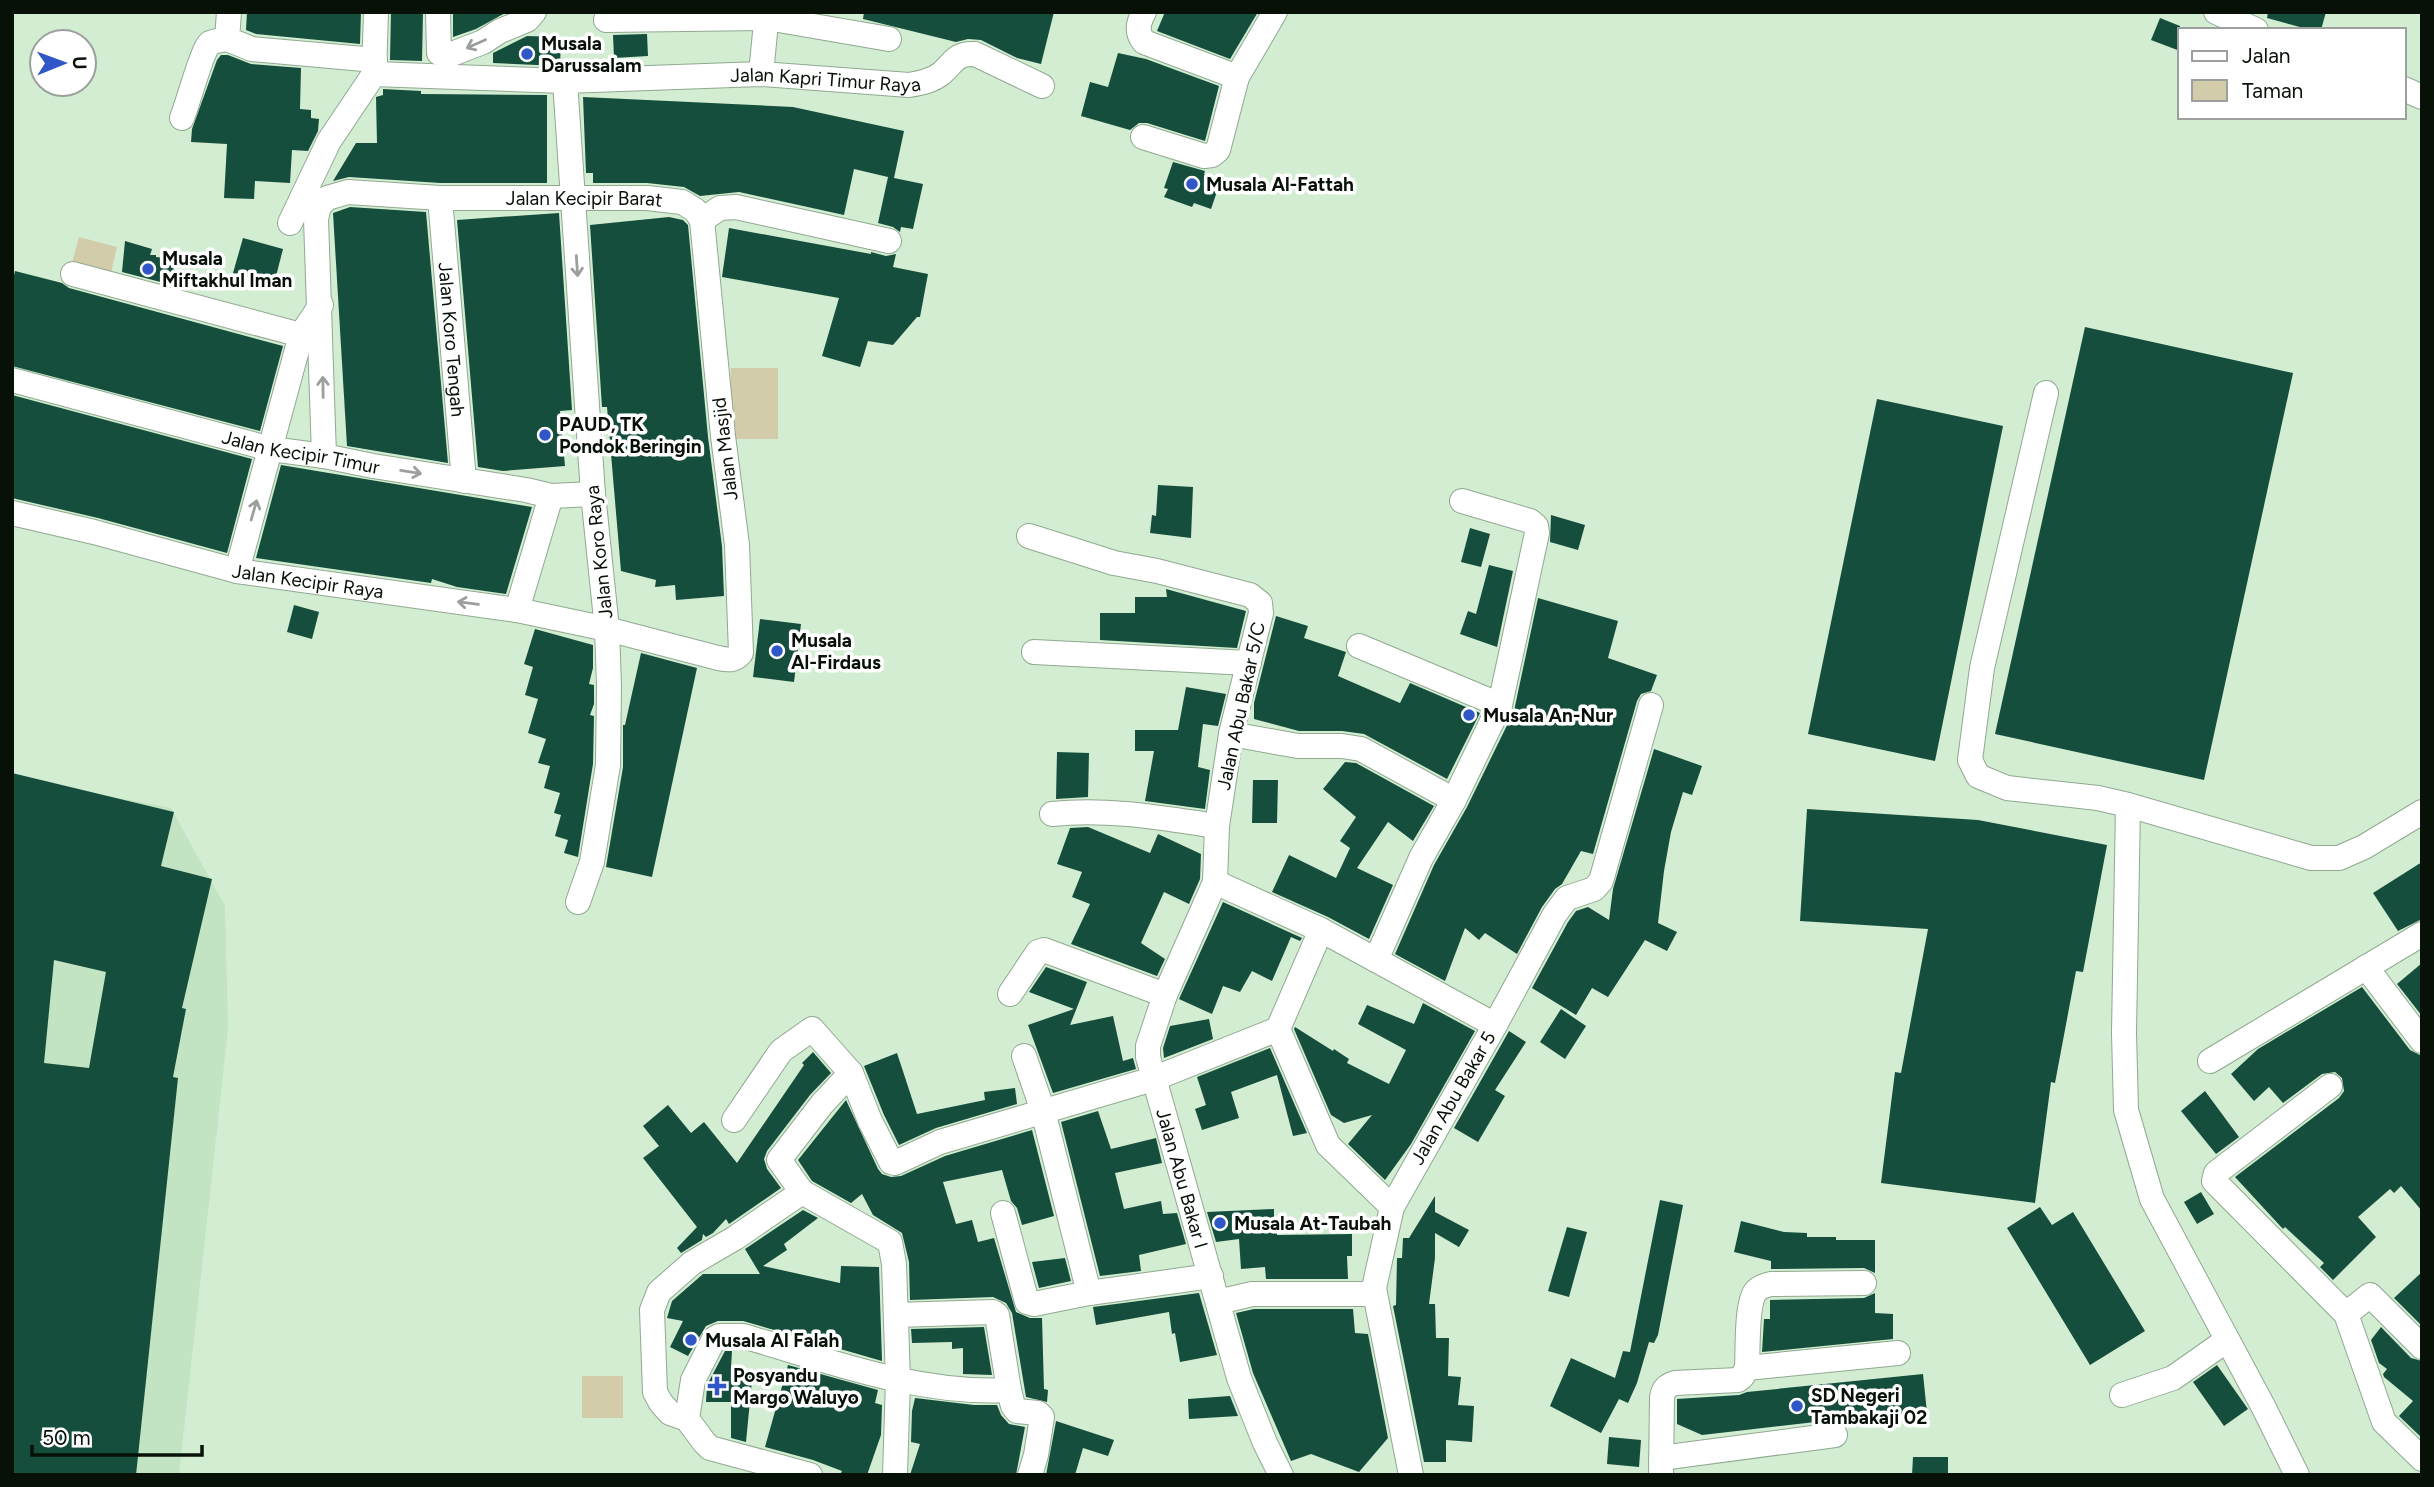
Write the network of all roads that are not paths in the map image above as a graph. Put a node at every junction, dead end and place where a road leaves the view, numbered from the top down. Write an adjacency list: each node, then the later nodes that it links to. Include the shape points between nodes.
1 (229, 12): 11 (street)
2 (376, 12): 13 (street)
3 (438, 12): 4 (street, one-way to 3, via 527,20 452,54 439,53)
4 (534, 12)
5 (1144, 12): 15 (street, via 1138,36 1144,42)
6 (1275, 12): 15 (street)
7 (2216, 12): 10 (street)
8 (767, 15): 9 (street); 12 (street); 14 (street)
9 (606, 20)
10 (2252, 23)
11 (227, 39): 13 (street, Jalan Kapri Timur Raya, via 252,49); 18 (street, via 204,50)
12 (889, 40)
13 (374, 67): 16 (street, Jalan Kapri Timur Raya); 23 (street, via 330,141)
14 (761, 74): 16 (street, Jalan Kapri Timur Raya); 17 (street, Jalan Kapri Timur Raya, via 909,85 942,73 953,59 975,54)
15 (1237, 77): 19 (street, via 1218,150 1212,155)
16 (577, 81): 21 (street, Jalan Koro Raya)
17 (1042, 86)
18 (182, 118)
19 (1143, 137)
20 (440, 198): 21 (street, Jalan Kecipir Barat); 26 (street, Jalan Kecipir Barat, via 348,192 327,198 316,219); 32 (street, Jalan Koro Tengah)
21 (573, 198): 22 (street, Jalan Kecipir Barat, via 682,202); 33 (street, Jalan Koro Raya, one-way to 33)
22 (702, 220): 24 (street, via 720,208 736,207); 43 (street, Jalan Masjid, via 738,572 741,653 730,660)
23 (290, 223)
24 (889, 241)
25 (73, 274): 27 (street)
26 (321, 305): 27 (street); 31 (street, one-way to 26)
27 (301, 335): 30 (street)
28 (12, 380): 30 (street, Jalan Kecipir Timur)
29 (2046, 393): 49 (street, via 1982,668 1970,760 1978,776 2007,788)
30 (271, 449): 31 (street, Jalan Kecipir Timur); 38 (street, one-way to 30)
31 (324, 456): 32 (street, Jalan Kecipir Timur, one-way to 32)
32 (464, 481): 34 (street, Jalan Kecipir Timur)
33 (593, 494): 34 (street, Jalan Kecipir Timur); 40 (street, Jalan Koro Raya)
34 (551, 496): 39 (street)
35 (1462, 501): 45 (street, via 1536,526)
36 (12, 513): 38 (street, Jalan Kecipir Raya)
37 (1029, 536): 44 (street, Jalan Abu Bakar 5/C, via 1114,563 1256,598 1261,613)
38 (237, 571): 39 (street, Jalan Kecipir Raya, one-way to 38)
39 (517, 610): 40 (street, Jalan Kecipir Raya)
40 (607, 629): 43 (street, Jalan Kecipir Raya); 54 (street, Jalan Koro Raya, via 608,765 592,862)
41 (1359, 646): 45 (street)
42 (1034, 652): 44 (street)
43 (718, 658)
44 (1250, 663): 47 (street, Jalan Abu Bakar 5/C)
45 (1500, 705): 48 (street)
46 (1651, 705): 61 (street, via 1601,881 1567,898 1555,914)
47 (1231, 734): 48 (street, via 1298,746 1361,749); 52 (street, Jalan Abu Bakar 5/C)
48 (1454, 800): 57 (street, via 1421,858)
49 (2128, 805): 50 (street, via 2311,858 2339,858); 81 (street, via 2126,1110 2152,1199)
50 (2422, 812)
51 (1052, 814): 52 (street, via 1117,812)
52 (1217, 826): 53 (street, Jalan Abu Bakar 5/C)
53 (1215, 883): 55 (street, Jalan Abu Bakar 5); 60 (street, Jalan Abu Bakar I)
54 (578, 902)
55 (1321, 930): 57 (street, Jalan Abu Bakar 5); 62 (street)
56 (2422, 934): 58 (street)
57 (1376, 960): 61 (street, Jalan Abu Bakar 5)
58 (2366, 967): 63 (street); 65 (street)
59 (1010, 994): 60 (street, via 1038,952 1044,950)
60 (1165, 995): 67 (street, Jalan Abu Bakar I, via 1148,1046)
61 (1495, 1025): 72 (street, Jalan Abu Bakar 5)
62 (1278, 1029): 67 (street); 72 (street, via 1328,1146)
63 (2422, 1041)
64 (1024, 1056): 69 (street)
65 (2210, 1061)
66 (851, 1073): 69 (street, via 893,1163 940,1142); 70 (street, via 815,1030 808,1030 780,1051); 71 (street, via 779,1160)
67 (1153, 1079): 69 (street); 74 (street, Jalan Abu Bakar I)
68 (2330, 1086): 79 (street, via 2217,1173 2214,1181)
69 (1043, 1111): 76 (street)
70 (734, 1120)
71 (803, 1192): 80 (street, via 890,1242); 88 (street, via 692,1264 659,1293 652,1310 655,1391 670,1413)
72 (1392, 1207): 77 (street, Jalan Abu Bakar 5)
73 (1003, 1213): 76 (street, via 1027,1302)
74 (1211, 1276): 76 (street); 78 (street, Jalan Abu Bakar I)
75 (1864, 1283): 84 (street, via 1763,1286 1751,1303)
76 (1089, 1293)
77 (1374, 1294): 78 (street, via 1252,1294); 97 (street, Jalan Abu Bakar 5)
78 (1218, 1302): 96 (street, Jalan Abu Bakar I, via 1239,1378)
79 (2346, 1314): 82 (street, via 2370,1295); 90 (street, via 2384,1422)
80 (896, 1315): 85 (street); 86 (street, via 993,1312)
81 (2227, 1340): 87 (street, via 2173,1378); 98 (street)
82 (2422, 1347)
83 (1898, 1353): 84 (street)
84 (1747, 1368): 91 (street, via 1738,1380 1675,1383 1663,1390)
85 (898, 1380): 86 (street); 88 (street, via 743,1336 719,1336 693,1380); 94 (street)
86 (1009, 1390): 95 (street, via 1017,1411 1042,1417)
87 (2122, 1395)
88 (687, 1419): 92 (street, via 710,1448)
89 (1835, 1435): 91 (street)
90 (2422, 1459)
91 (1661, 1466)
92 (773, 1470): 93 (street)
93 (810, 1475)
94 (895, 1475)
95 (1030, 1475)
96 (1281, 1475)
97 (1411, 1475)
98 (2297, 1475)

